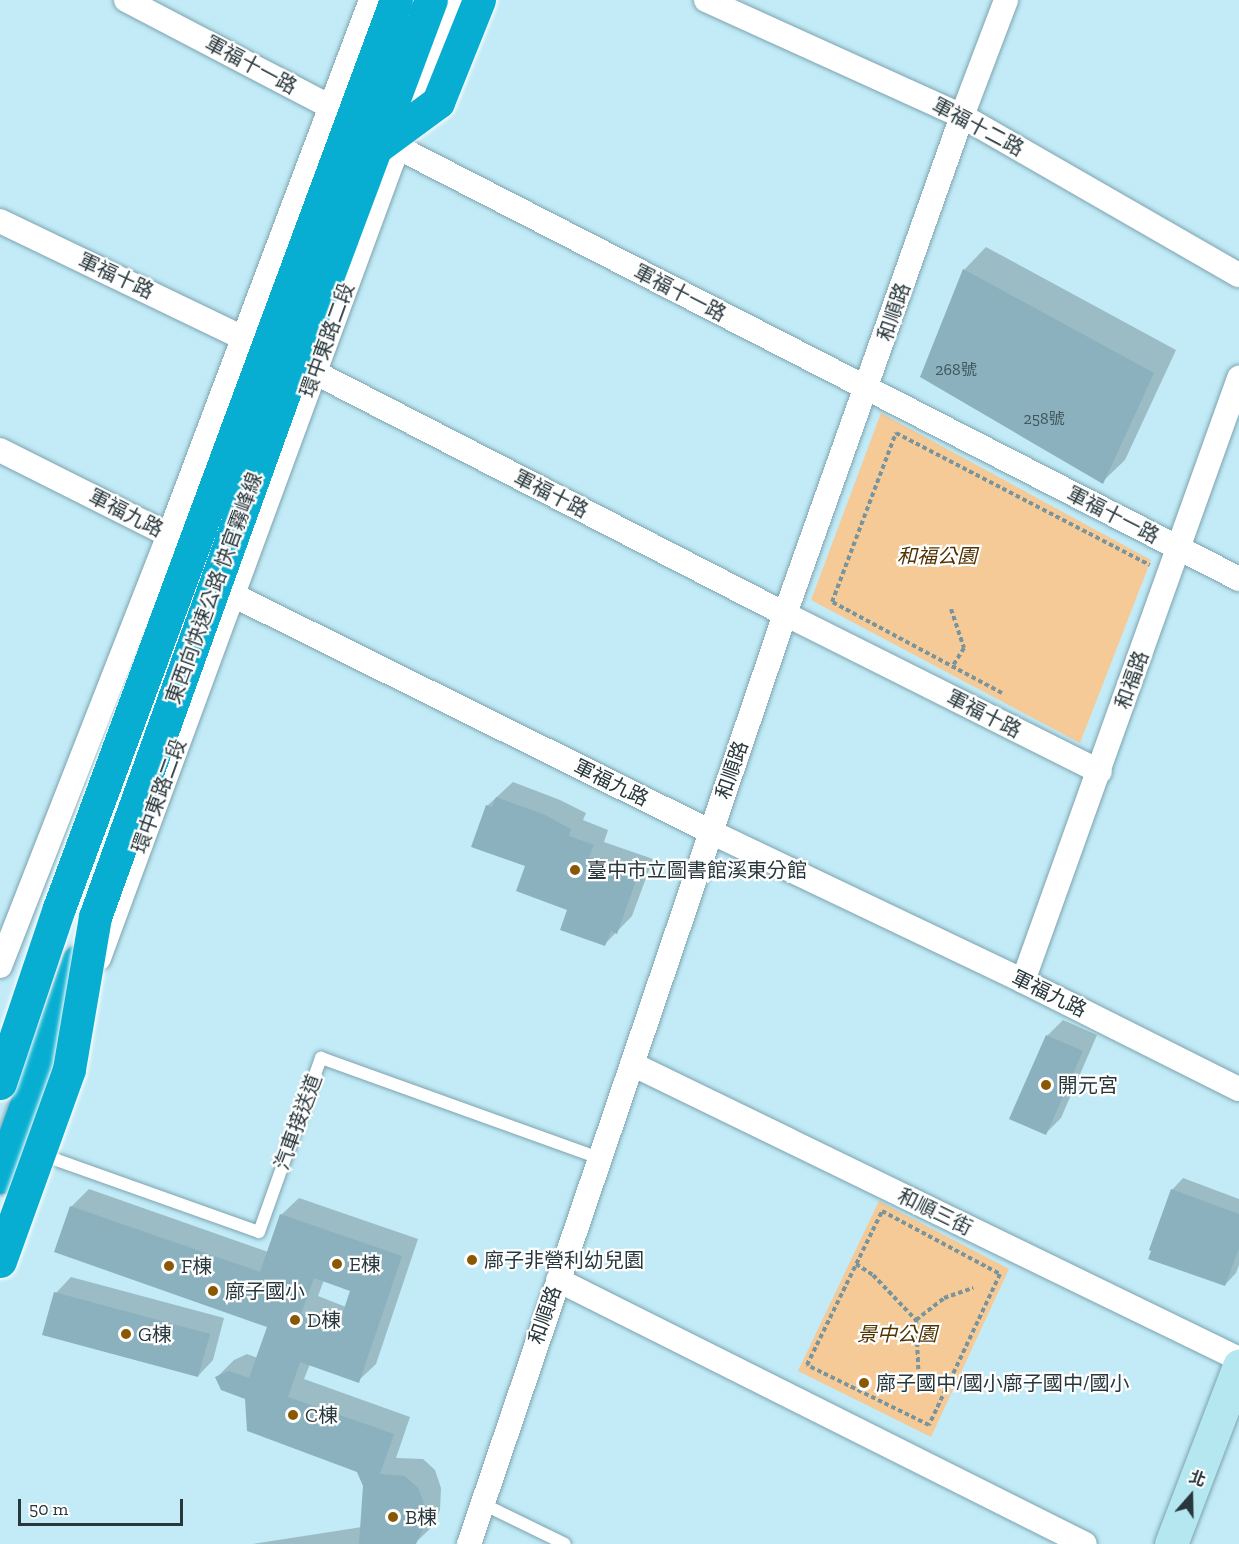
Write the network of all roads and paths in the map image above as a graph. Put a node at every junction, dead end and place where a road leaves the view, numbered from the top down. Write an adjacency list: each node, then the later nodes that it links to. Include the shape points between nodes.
1 (126, 0): 9 (street, 軍福十一路)
2 (371, 0): 9 (street)
3 (396, 0): 33 (highway, 東西向快速公路 快官霧峰線, bridge)
4 (431, 0): 11 (highway, 東西向快速公路 快官霧峰線, bridge)
5 (457, 0): 11 (street, 環中東路二段)
6 (480, 0): 11 (highway, bridge, via 438,102)
7 (706, 0): 10 (street, 軍福十二路)
8 (1006, 0): 10 (street, 和順路)
9 (329, 106): 11 (street, 軍福十一路); 14 (street)
10 (962, 116): 13 (street, 軍福十二路); 17 (street, 和順路)
11 (388, 148): 15 (street, 環中東路二段); 17 (street, 軍福十一路); 30 (highway, 東西向快速公路 快官霧峰線, bridge, via 288,382)
12 (0, 221): 14 (street, 軍福十路)
13 (1239, 275)
14 (244, 337): 15 (street, 軍福十路); 19 (street)
15 (316, 373): 23 (street, 環中東路二段); 25 (street, 軍福十路)
16 (1239, 378): 20 (street, 和福路)
17 (867, 389): 20 (street, 軍福十一路); 25 (street, 和順路)
18 (0, 450): 19 (street, 軍福九路)
19 (169, 535): 23 (street, 軍福九路); 31 (street)
20 (1180, 549): 22 (street, 軍福十一路); 28 (street, 和福路)
21 (1146, 575): 27 (path, via 1150,564 896,433 832,602)
22 (1239, 579)
23 (233, 596): 29 (street, 軍福九路); 37 (street, 環中東路二段)
24 (951, 609): 26 (path, via 964,648)
25 (785, 614): 26 (street, 軍福十路); 29 (street, 和順路)
26 (936, 690): 28 (street, 軍福十路)
27 (1002, 693)
28 (1100, 772): 32 (street, 和福路)
29 (711, 832): 32 (street, 軍福九路); 34 (street, 和順路)
30 (95, 917): 39 (highway, 東西向快速公路 快官霧峰線, bridge); 41 (highway, bridge, via 69,1069)
31 (0, 966)
32 (1023, 981): 36 (street, 軍福九路)
33 (9, 1038): 35 (highway, 東西向快速公路 快官霧峰線, bridge)
34 (632, 1064): 38 (street, 和順路); 46 (street, 和順三街)
35 (0, 1083)
36 (1239, 1089)
37 (27, 1149): 38 (lane, 汽車接送道, via 259,1232 321,1058); 40 (street, 環中東路二段)
38 (599, 1158): 43 (street, 和順路)
39 (0, 1178)
40 (0, 1221)
41 (0, 1261)
42 (856, 1264): 42 (path, via 807,1365 929,1425 1000,1274 882,1211); 45 (path, via 873,1275)
43 (558, 1280): 49 (street, 和順路); 52 (street)
44 (973, 1288): 45 (path, via 944,1298)
45 (916, 1320): 48 (path)
46 (1239, 1359)
47 (1239, 1366): 53 (street)
48 (919, 1383)
49 (481, 1503): 50 (street, 和順路); 51 (lane)
50 (468, 1544)
51 (565, 1544)
52 (1085, 1544)
53 (1171, 1544)

